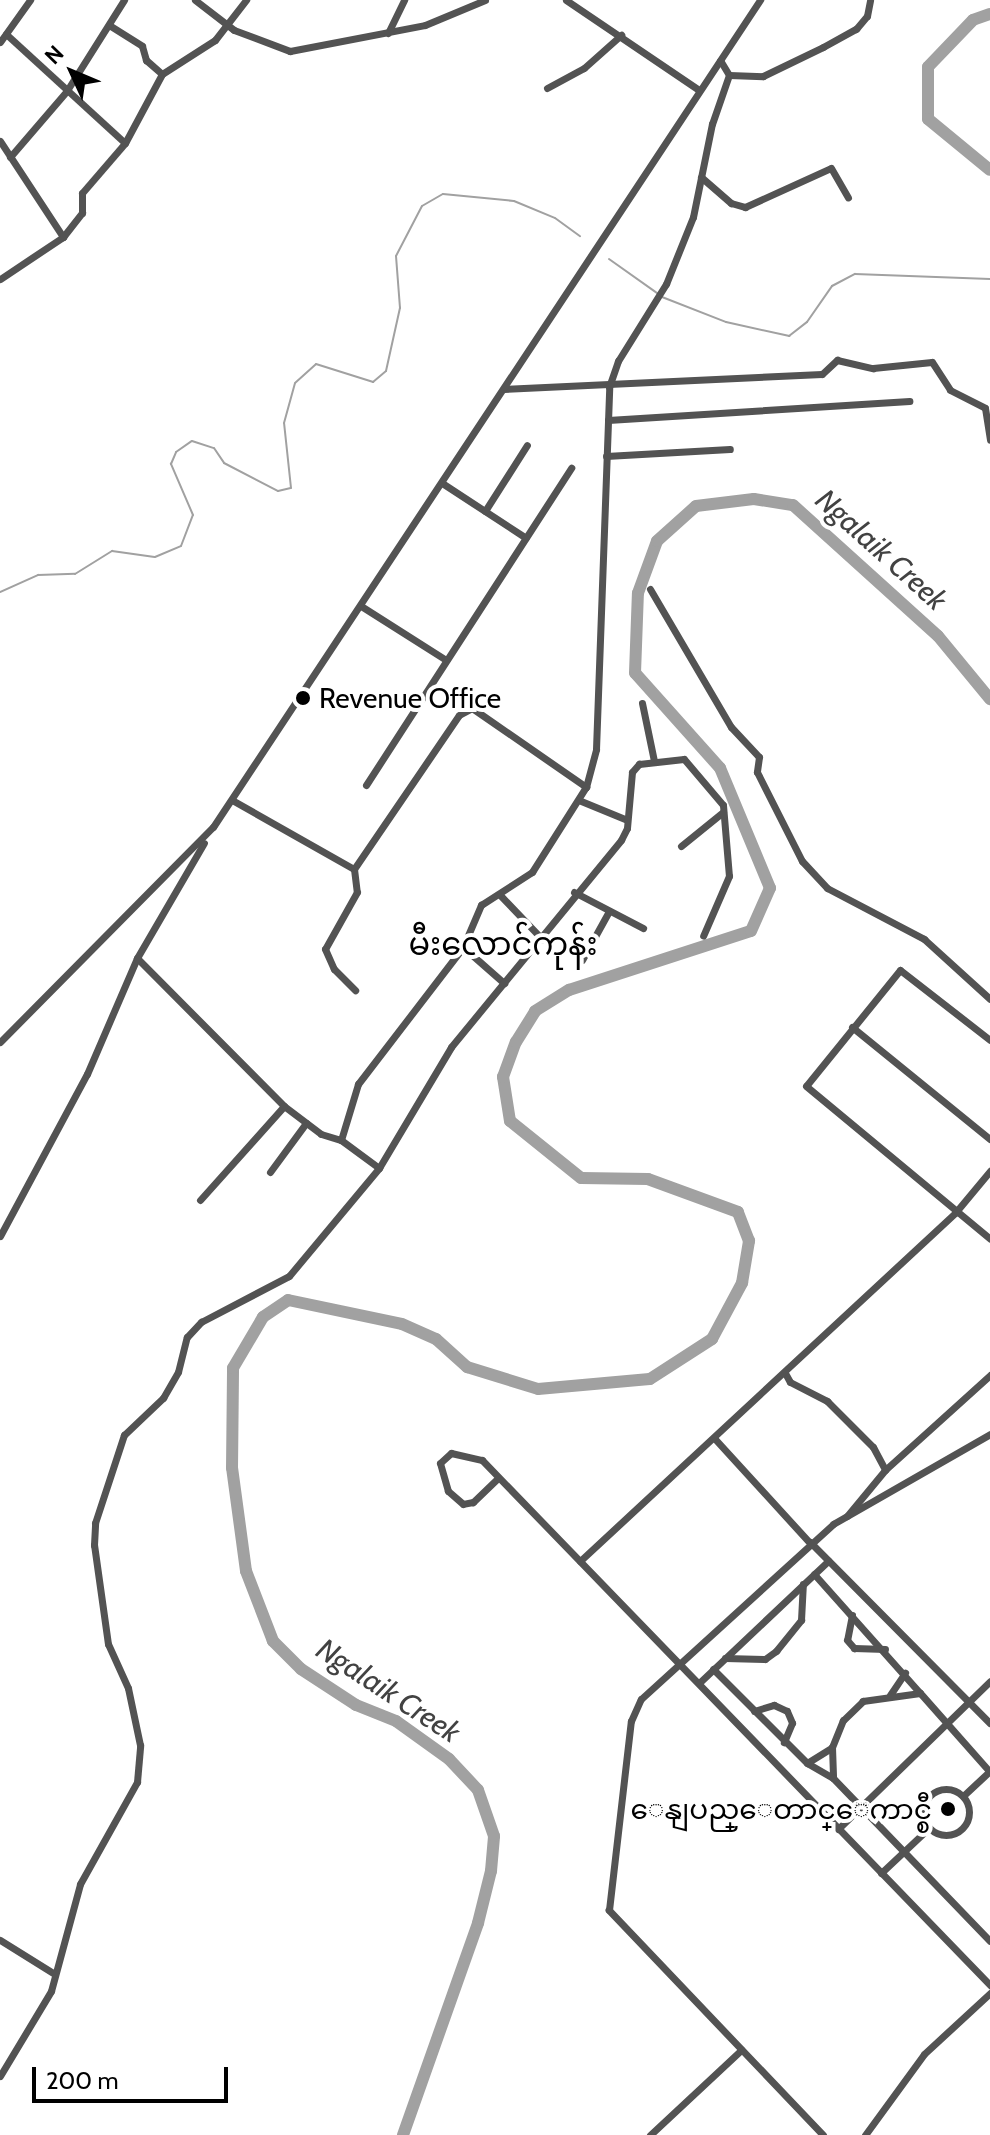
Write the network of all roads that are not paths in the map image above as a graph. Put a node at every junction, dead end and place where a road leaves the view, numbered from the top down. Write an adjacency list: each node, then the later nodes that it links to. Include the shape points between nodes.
1 (30, 0): 13 (street)
2 (124, 0): 10 (street)
3 (195, 0): 11 (street)
4 (246, 0): 11 (street)
5 (404, 0): 12 (street)
6 (485, 0): 12 (street, via 425,25)
7 (566, 0): 14 (street)
8 (760, 0): 16 (street)
9 (870, 0): 18 (street, via 867,16 856,29 823,47 763,76)
10 (109, 25): 17 (street, via 142,46 146,60); 21 (street)
11 (227, 26): 12 (street, via 290,51); 17 (street, via 204,49)
12 (388, 33)
13 (6, 34): 15 (street); 21 (street)
14 (621, 35): 19 (street, via 584,68); 20 (street)
15 (0, 42)
16 (720, 60): 18 (street); 20 (street)
17 (162, 74): 23 (street)
18 (729, 75): 25 (street)
19 (547, 88)
20 (699, 90): 30 (street)
21 (66, 92): 23 (street); 24 (street)
22 (0, 141): 24 (street)
23 (125, 143): 27 (street, via 82,193 82,213)
24 (10, 157): 27 (street)
25 (701, 177): 26 (street, via 731,203 745,207 831,168); 29 (street, via 693,217 666,284 618,361)
26 (848, 198)
27 (63, 237): 28 (street)
28 (0, 279)
29 (609, 387): 30 (street); 32 (street); 33 (street, via 822,374 837,360 873,368 932,362 950,390 985,408)
30 (504, 389): 38 (street)
31 (909, 401): 32 (street)
32 (608, 420): 36 (street)
33 (990, 440)
34 (527, 445): 39 (street)
35 (730, 449): 36 (street)
36 (606, 456): 47 (street, via 596,749)
37 (571, 468): 40 (street)
38 (442, 483): 39 (street); 42 (street)
39 (485, 511): 40 (street)
40 (526, 538): 43 (street)
41 (650, 589): 66 (street, via 731,727 759,757 757,772 802,861 827,888 924,939)
42 (361, 606): 43 (street); 48 (street)
43 (446, 660): 46 (street)
44 (642, 703): 45 (street)
45 (654, 761): 50 (street, via 684,759 708,783); 51 (street, via 632,772)
46 (366, 785)
47 (586, 787): 49 (street); 54 (street, via 472,708 459,715)
48 (232, 800): 52 (street); 54 (street)
49 (581, 801): 51 (street); 56 (street, via 532,872)
50 (723, 812): 53 (street); 59 (street, via 729,876)
51 (625, 819): 55 (street, via 621,840)
52 (213, 827): 62 (street); 69 (street)
53 (681, 846)
54 (354, 869): 65 (street, via 357,892 325,949 334,969)
55 (574, 892): 57 (street); 60 (street)
56 (500, 895): 60 (street); 61 (street, via 481,905)
57 (609, 911): 58 (street); 63 (street)
58 (643, 928)
59 (703, 936)
60 (542, 939): 64 (street)
61 (463, 947): 64 (street); 73 (street, via 358,1084)
62 (137, 958): 70 (street); 79 (street, via 87,1074)
63 (582, 960)
64 (504, 983): 74 (street, via 451,1047)
65 (355, 990)
66 (990, 999)
67 (852, 1027): 68 (street, via 900,970); 72 (street); 78 (street, via 806,1089)
68 (990, 1040)
69 (0, 1042)
70 (284, 1106): 71 (street); 77 (street)
71 (306, 1123): 73 (street); 76 (street)
72 (990, 1139)
73 (341, 1140): 74 (street)
74 (379, 1168): 120 (street, via 289,1276 201,1322 187,1337 178,1372 163,1398 124,1435 112,1464 95,1523 96,1586 108,1644 128,1688 137,1731 137,1782 80,1884)
75 (990, 1171): 78 (street)
76 (270, 1172)
77 (200, 1200)
78 (955, 1213): 80 (street); 81 (street)
79 (0, 1236)
80 (990, 1239)
81 (785, 1373): 84 (street); 85 (street, via 790,1382 827,1401 873,1447)
82 (990, 1375): 85 (street)
83 (990, 1434): 87 (street)
84 (715, 1439): 88 (street); 89 (street)
85 (885, 1470): 87 (street)
86 (498, 1478): 86 (street, via 473,1502 463,1504 448,1491 440,1463 451,1453 478,1458); 89 (street)
87 (847, 1516): 88 (street)
88 (810, 1543): 90 (street); 96 (street)
89 (580, 1561): 96 (street)
90 (828, 1561): 91 (street); 103 (street)
91 (814, 1574): 92 (street); 93 (street)
92 (803, 1584): 95 (street); 95 (street, via 801,1620 776,1651 765,1659)
93 (852, 1615): 94 (street); 94 (street, via 847,1640 854,1648)
94 (885, 1649): 98 (street)
95 (725, 1658): 97 (street)
96 (681, 1666): 100 (street); 123 (street, via 641,1699 631,1721 609,1910)
97 (713, 1669): 100 (street); 104 (street)
98 (905, 1673): 101 (street); 102 (street)
99 (990, 1681): 103 (street)
100 (699, 1683): 115 (street)
101 (920, 1693): 102 (street); 106 (street)
102 (890, 1695): 108 (street, via 863,1701 843,1720)
103 (969, 1701): 105 (street); 106 (street)
104 (754, 1711): 107 (street); 107 (street, via 774,1705 787,1711 792,1723)
105 (990, 1723)
106 (946, 1725): 110 (street); 113 (street)
107 (784, 1742): 109 (street)
108 (832, 1747): 109 (street); 111 (street)
109 (807, 1763): 111 (street)
110 (990, 1771): 112 (street)
111 (833, 1778): 113 (street)
112 (963, 1796): 114 (street, via 969,1812 963,1827 943,1835); 114 (street, via 949,1789 933,1793 923,1806)
113 (860, 1806): 115 (street); 116 (street)
114 (929, 1828): 116 (street)
115 (838, 1829): 117 (street)
116 (904, 1851): 117 (street); 119 (street)
117 (881, 1873): 121 (street)
118 (0, 1940): 120 (street)
119 (990, 1941)
120 (53, 1973): 124 (street, via 51,1991)
121 (990, 1985)
122 (990, 1993): 127 (street, via 924,2054)
123 (741, 2050): 125 (street); 126 (street)
124 (0, 2076)
125 (650, 2135)
126 (823, 2135)
127 (865, 2135)

